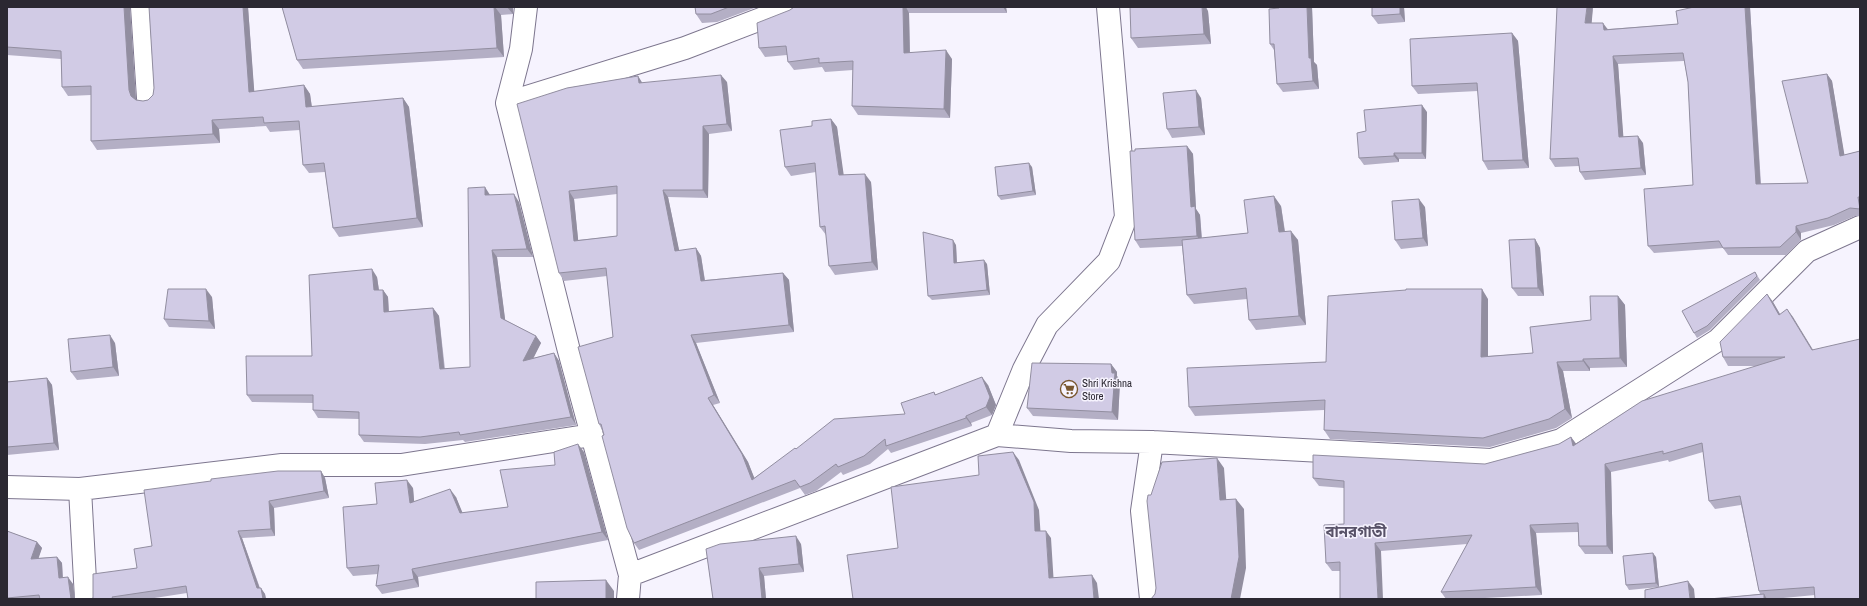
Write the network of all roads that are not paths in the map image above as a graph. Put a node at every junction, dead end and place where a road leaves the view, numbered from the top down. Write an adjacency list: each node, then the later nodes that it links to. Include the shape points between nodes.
1 (142, 7): 5 (street)
2 (526, 7): 6 (street, via 521,49)
3 (792, 7): 6 (street, via 685,48)
4 (1108, 7): 9 (street, via 1126,217 1108,261 1047,325 1024,369)
5 (148, 98)
6 (507, 103): 8 (street)
7 (1860, 227): 10 (street, via 1807,251 1718,340 1561,440 1492,460)
8 (592, 435): 12 (street, via 401,465 282,465); 13 (street)
9 (997, 435): 10 (street, via 1071,442); 13 (street)
10 (1152, 442): 16 (street, via 1142,511)
11 (7, 487): 12 (street)
12 (80, 489): 14 (street)
13 (630, 575): 15 (street)
14 (86, 599)
15 (628, 599)
16 (1151, 599)

